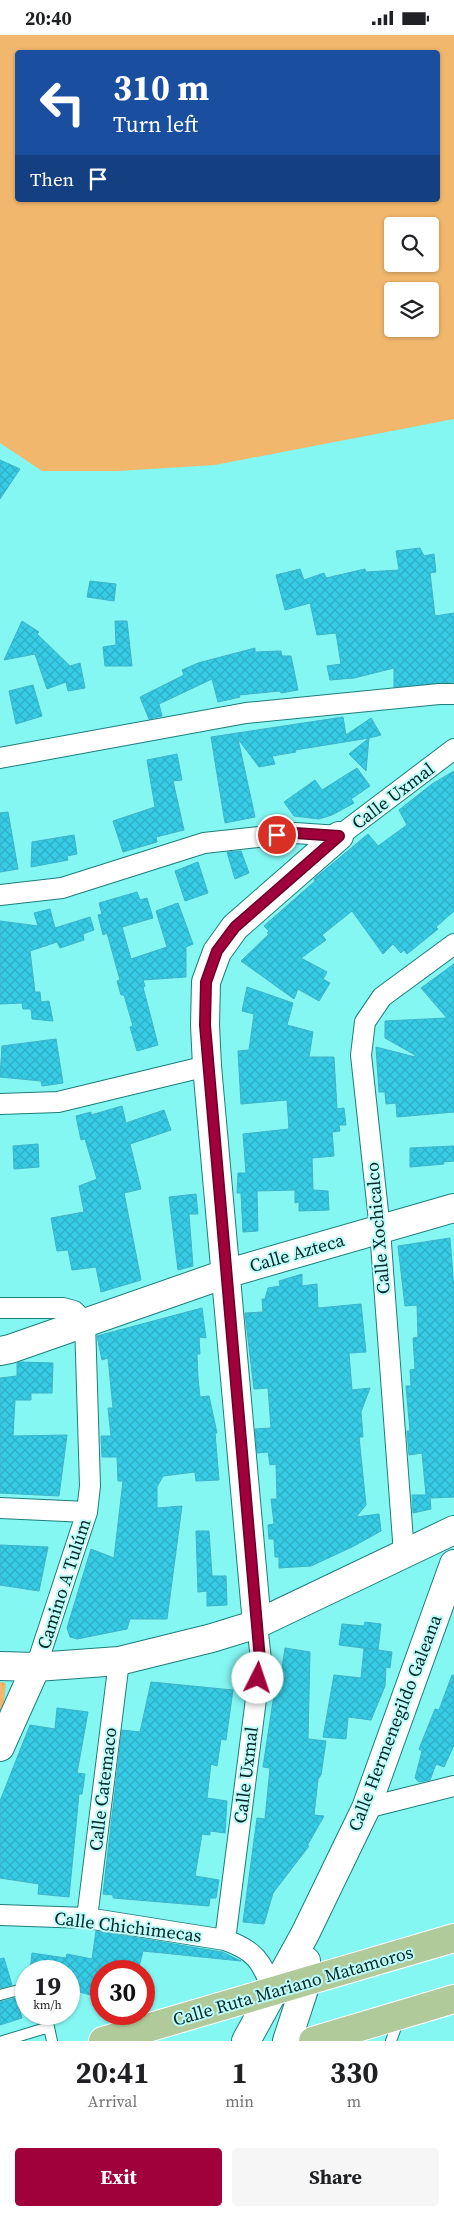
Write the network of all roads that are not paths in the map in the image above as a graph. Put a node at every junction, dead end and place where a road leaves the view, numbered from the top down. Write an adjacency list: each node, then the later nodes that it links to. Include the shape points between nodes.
1 (454, 695): 3 (street, via 246,713)
2 (454, 749): 4 (street, Calle Uxmal)
3 (0, 758)
4 (339, 836): 5 (street, via 295,833 204,843 62,888); 7 (street, Calle Uxmal, via 235,927 217,951 206,982)
5 (0, 895)
6 (454, 944): 10 (street, Calle Xochicalco, via 382,997 365,1022 361,1055)
7 (207, 1066): 8 (street, via 58,1102); 11 (street, Calle Uxmal)
8 (0, 1105)
9 (454, 1208): 10 (street, Calle Azteca)
10 (380, 1230): 11 (street, Calle Azteca); 18 (street, Calle Xochicalco)
11 (225, 1274): 13 (street, Calle Azteca); 20 (street, Calle Uxmal)
12 (0, 1308): 13 (street, via 63,1307 74,1311)
13 (85, 1322): 14 (street, Calle Azteca); 16 (street, Camino A Tulúm, via 90,1486)
14 (0, 1351)
15 (0, 1509): 16 (street)
16 (87, 1512): 23 (street, Camino A Tulúm)
17 (454, 1530): 18 (street)
18 (404, 1554): 20 (street)
19 (454, 1564): 26 (street, Calle Hermenegildo Galeana)
20 (257, 1624): 21 (street); 31 (street, Calle Uxmal, via 260,1660)
21 (119, 1661): 23 (street); 28 (street, Calle Catemaco)
22 (0, 1666): 23 (street)
23 (36, 1667): 24 (street, Camino A Tulúm)
24 (0, 1747)
25 (454, 1786): 26 (street)
26 (366, 1808): 29 (street, Calle Hermenegildo Galeana)
27 (0, 1915): 28 (street, Calle Chichimecas)
28 (87, 1918): 31 (street, Calle Chichimecas)
29 (305, 1934): 32 (street, Calle Hermenegildo Galeana); 34 (street, Calle Hermenegildo Galeana)
30 (454, 1938): 32 (main road, Calle Ruta Mariano Matamoros)
31 (225, 1940): 34 (street, via 254,1954 264,1967)
32 (306, 1983): 34 (main road, Calle Ruta Mariano Matamoros); 43 (street, Calle Hermenegildo Galeana)
33 (15, 1991): 35 (lane)
34 (274, 1992): 41 (main road, Calle Ruta Mariano Matamoros); 42 (street, Calle Hermenegildo Galeana)
35 (0, 1995)
36 (454, 1999): 37 (main road)
37 (401, 2015): 44 (main road); 45 (lane)
38 (49, 2027): 39 (lane); 40 (lane)
39 (3, 2041)
40 (52, 2041)
41 (103, 2041)
42 (246, 2041)
43 (287, 2041)
44 (313, 2041)
45 (390, 2041)

